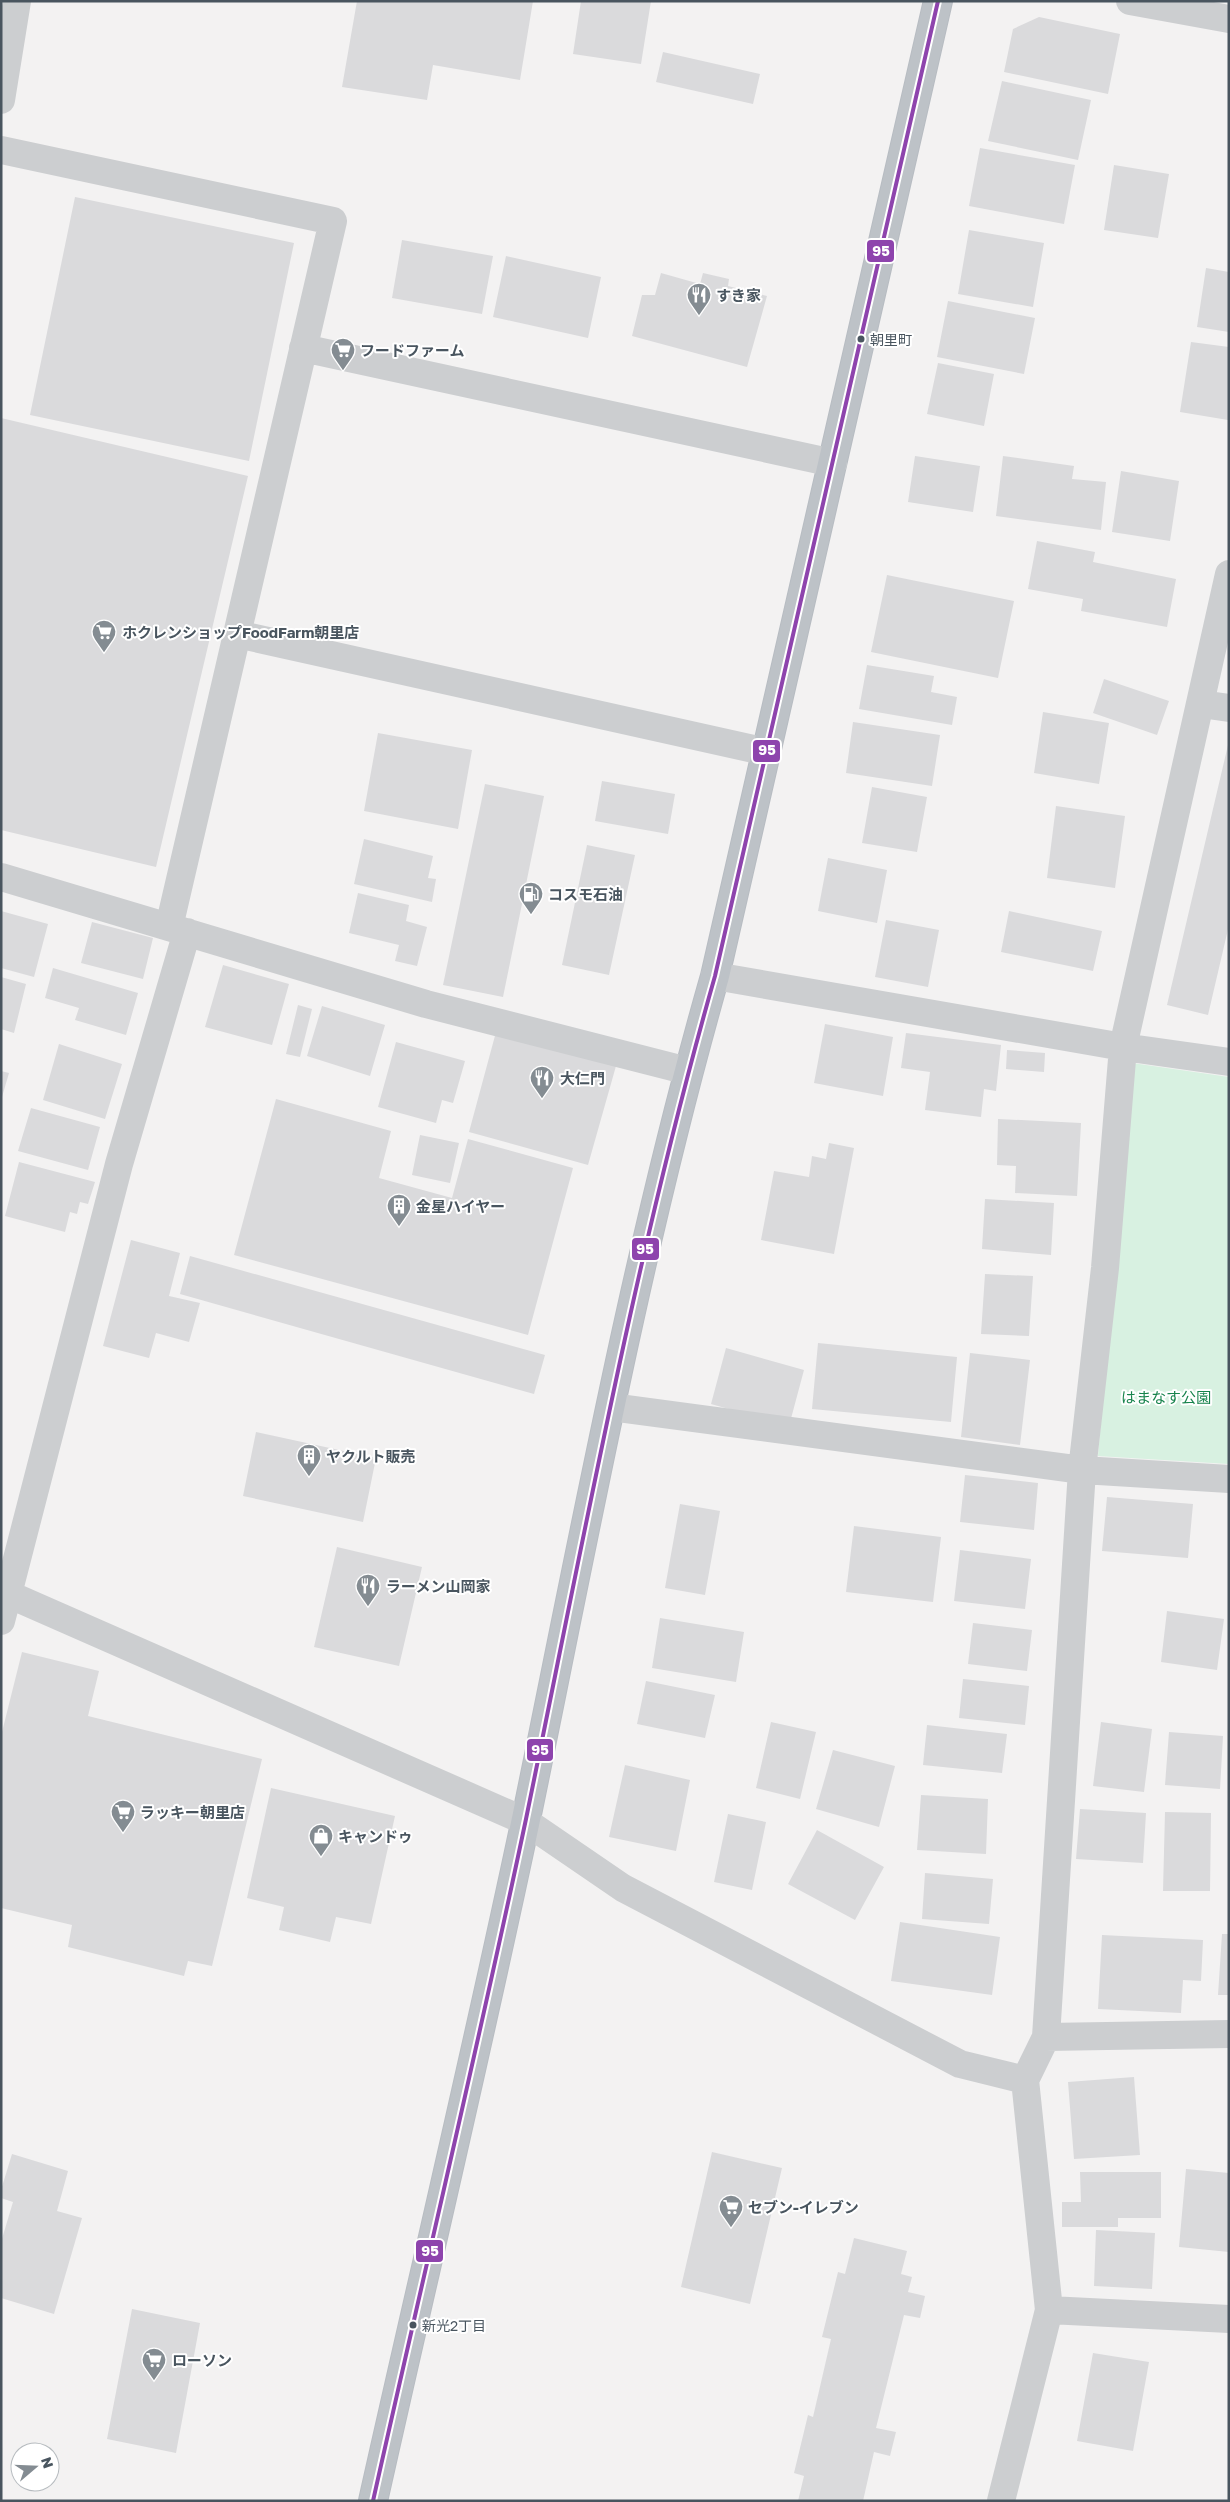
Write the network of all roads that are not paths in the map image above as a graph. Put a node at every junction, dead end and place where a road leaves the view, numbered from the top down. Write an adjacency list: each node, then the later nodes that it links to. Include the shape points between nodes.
1 (17, 1): 5 (street)
2 (938, 1): 8 (highway)
3 (1130, 1): 4 (street)
4 (1229, 19)
5 (1, 100)
6 (1, 150): 7 (street, via 333,221)
7 (303, 348): 8 (street); 10 (street)
8 (832, 463): 13 (highway)
9 (1229, 574): 11 (street)
10 (236, 634): 13 (street); 15 (street)
11 (1201, 704): 12 (street); 17 (street)
12 (1229, 708)
13 (766, 752): 16 (highway)
14 (1, 877): 15 (street)
15 (178, 930): 19 (street, via 426,1004); 23 (street)
16 (715, 976): 17 (street); 19 (highway)
17 (1123, 1047): 18 (street); 21 (street, via 1105,1268)
18 (1229, 1062)
19 (688, 1071): 20 (highway)
20 (611, 1407): 21 (street); 25 (highway, via 589,1498)
21 (1082, 1470): 22 (street); 27 (street)
22 (1229, 1479)
23 (5, 1593): 24 (street); 25 (street)
24 (1, 1621)
25 (525, 1821): 28 (street, via 623,1888 960,2064); 31 (highway)
26 (1229, 2034): 27 (street)
27 (1046, 2037): 28 (street)
28 (1025, 2080): 29 (street)
29 (1049, 2310): 30 (street); 32 (street)
30 (1229, 2319)
31 (373, 2501)
32 (1001, 2501)

